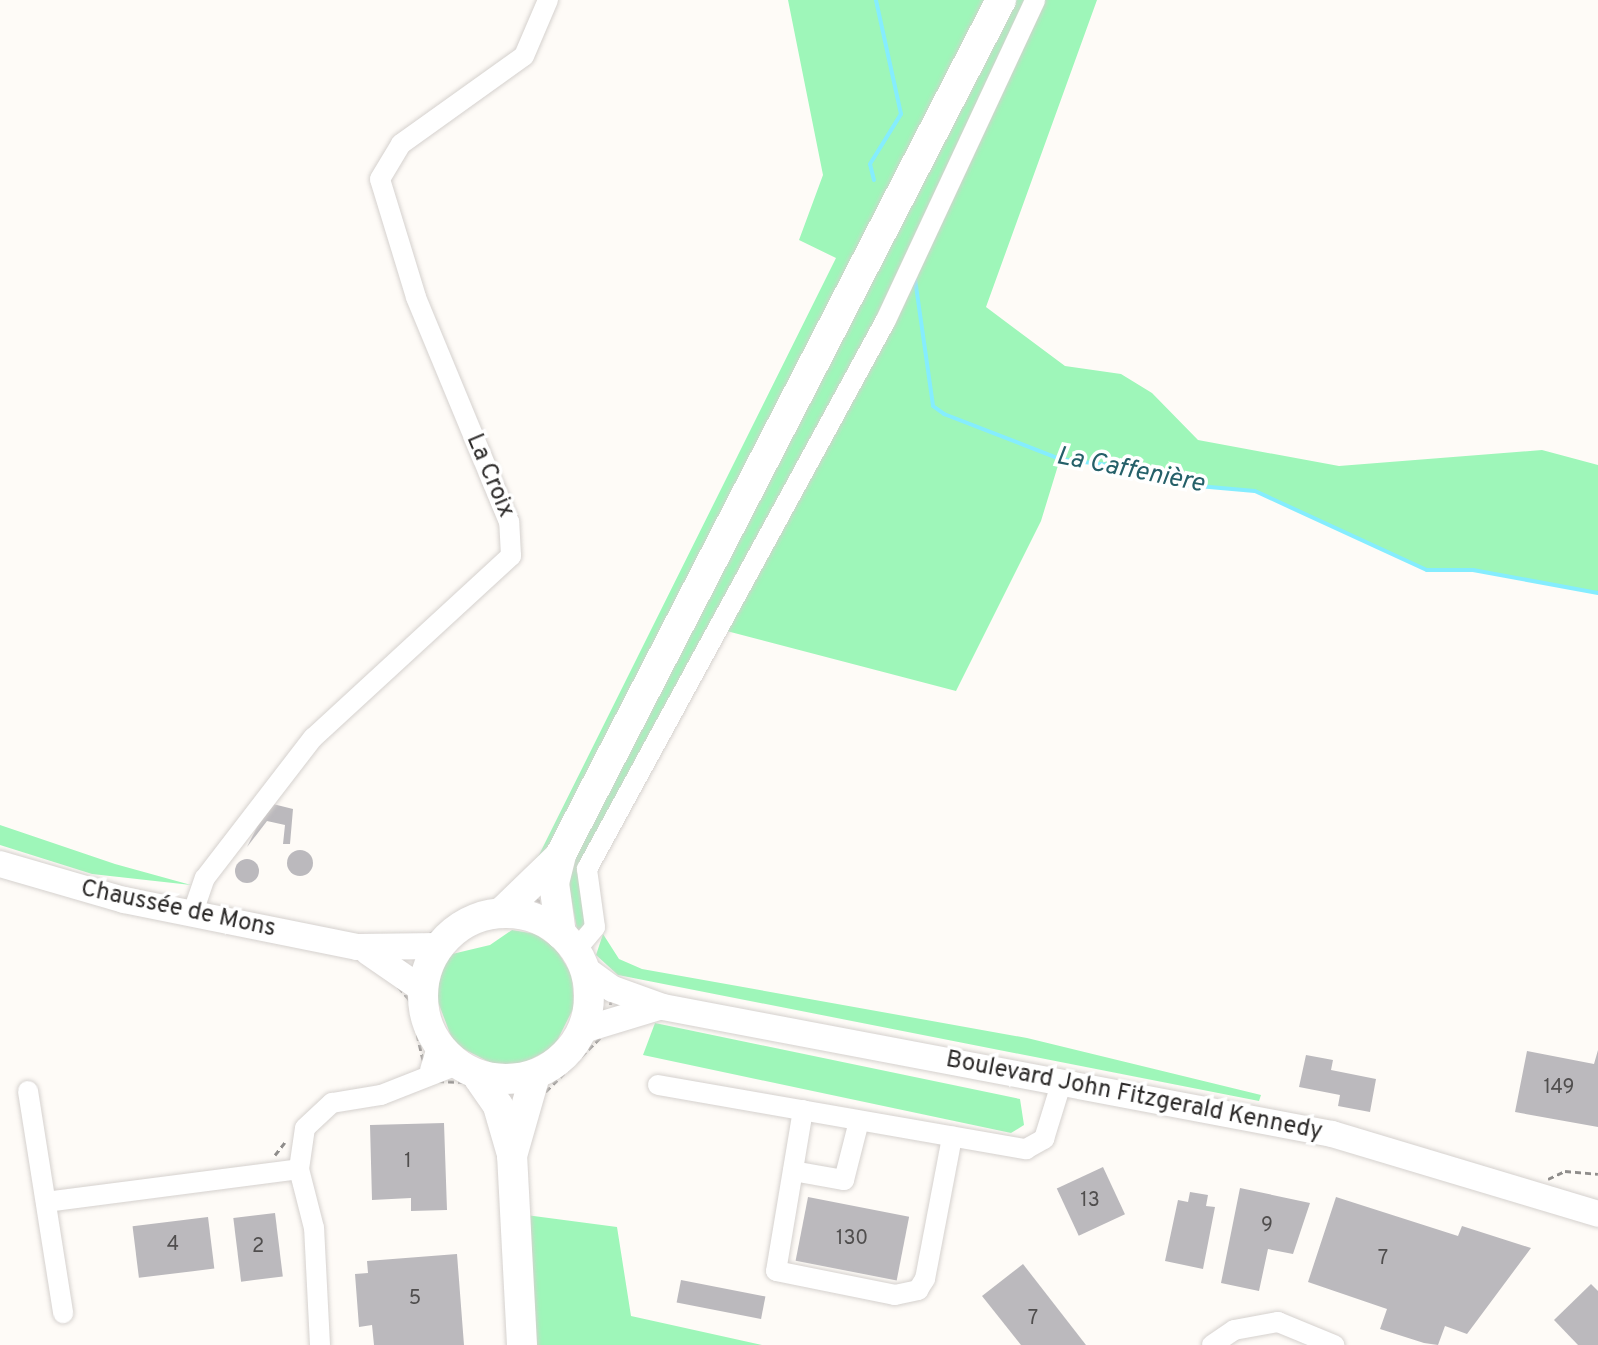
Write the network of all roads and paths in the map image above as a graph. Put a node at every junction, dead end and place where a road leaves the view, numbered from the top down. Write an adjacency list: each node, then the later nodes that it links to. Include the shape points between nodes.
1 (548, 0): 7 (street, La Croix, via 524,56 401,144 380,179 416,297 513,533 511,556 313,738 205,878)
2 (1001, 0): 4 (highway)
3 (1035, 0): 11 (street, via 886,320 587,869 595,927)
4 (561, 854): 6 (highway); 11 (highway, via 554,883)
5 (0, 864): 7 (main road, Chaussée de Mons)
6 (509, 902): 8 (path, via 429,934); 9 (highway, via 466,922); 11 (highway)
7 (192, 915): 10 (main road, Chaussée de Mons)
8 (400, 938)
9 (439, 946): 10 (main road, Chaussée de Mons); 13 (highway)
10 (357, 947): 13 (main road, Chaussée de Mons, via 394,964)
11 (574, 951): 14 (main road, Boulevard John Fitzgerald Kennedy, via 613,989); 15 (highway)
12 (391, 978): 16 (path)
13 (423, 990): 16 (highway)
14 (663, 1007): 15 (main road, Boulevard John Fitzgerald Kennedy); 18 (main road, Boulevard John Fitzgerald Kennedy)
15 (595, 1030): 17 (highway); 21 (path)
16 (445, 1063): 17 (highway); 25 (highway, via 498,1106); 26 (street, via 396,1090 319,1110 305,1128)
17 (535, 1075): 25 (highway)
18 (1061, 1084): 24 (street, via 1035,1146); 29 (main road, Boulevard John Fitzgerald Kennedy, via 1332,1134)
19 (658, 1085): 22 (street)
20 (28, 1091): 30 (street)
21 (532, 1105)
22 (803, 1110): 23 (street); 27 (street)
23 (859, 1121): 24 (street); 27 (street, via 844,1180)
24 (952, 1137): 27 (street, via 925,1279 908,1294 776,1271)
25 (512, 1156): 34 (highway)
26 (299, 1169): 30 (street); 33 (street, via 314,1228)
27 (793, 1171)
28 (1598, 1174): 29 (path, via 1565,1171)
29 (1526, 1189): 31 (main road, Boulevard John Fitzgerald Kennedy)
30 (46, 1202): 32 (street)
31 (1598, 1214)
32 (63, 1313)
33 (320, 1345)
34 (522, 1345)
35 (1212, 1345): 36 (street, via 1234,1330 1278,1322)
36 (1334, 1345)

